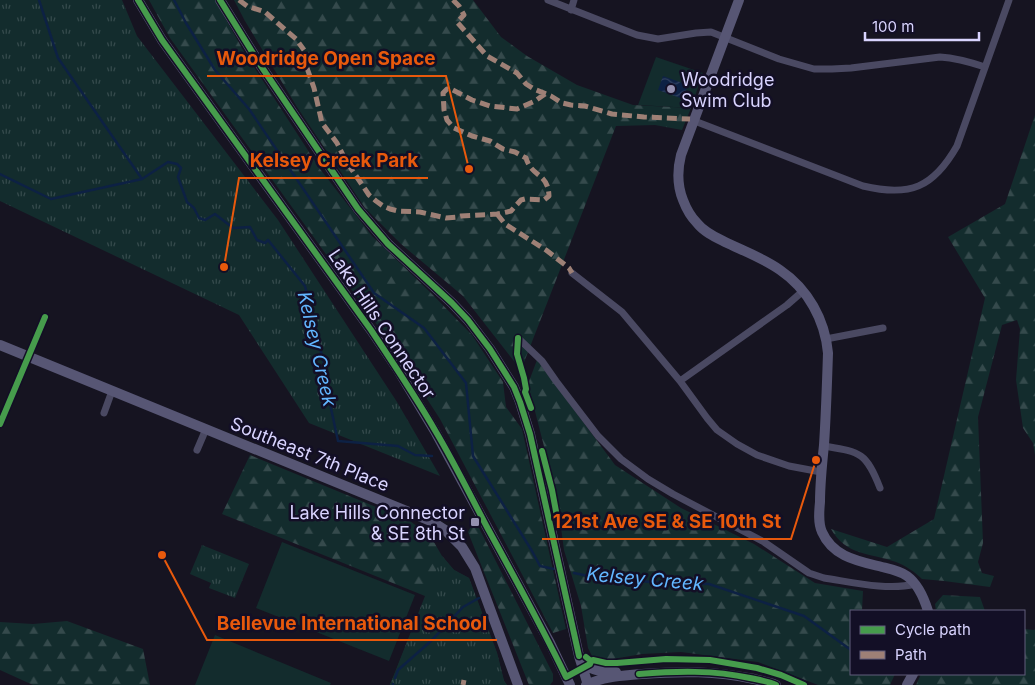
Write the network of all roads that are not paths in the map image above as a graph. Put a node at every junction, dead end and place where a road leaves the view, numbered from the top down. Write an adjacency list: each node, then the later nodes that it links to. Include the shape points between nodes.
1 (138, 0): 33 (main road, Lake Hills Connector, via 162,40 398,370 460,476)
2 (220, 0): 30 (main road, via 358,209 388,244 468,320 508,378 530,434)
3 (548, 0): 7 (street)
4 (574, 0): 7 (street)
5 (739, 0): 8 (main road)
6 (1009, 0): 9 (street)
7 (571, 10): 8 (street, via 647,38 703,32)
8 (725, 37): 9 (street, via 814,69 851,68 940,57 966,60); 10 (main road)
9 (985, 67): 10 (street, via 957,146 944,168 926,183 904,190 864,186)
10 (692, 120): 12 (main road, via 678,164 679,188 686,208 697,224 712,236 765,260)
11 (572, 273): 19 (street, via 622,312)
12 (803, 291): 16 (main road, via 822,322); 19 (street, via 787,306)
13 (45, 317): 18 (street)
14 (883, 328): 16 (street)
15 (518, 338): 28 (street, via 542,360 598,436 648,479 764,542 816,576 873,586)
16 (826, 339): 24 (main road, via 828,368)
17 (0, 345): 18 (main road, Southeast 7th Place)
18 (28, 356): 20 (main road, Southeast 7th Place); 22 (street)
19 (680, 381): 26 (street, via 717,430 736,444 782,464)
20 (112, 391): 21 (street); 23 (main road, Southeast 7th Place)
21 (104, 412)
22 (0, 424)
23 (206, 429): 25 (street); 32 (main road, Southeast 7th Place, via 431,521 445,530 476,568)
24 (824, 446): 26 (main road); 27 (street, via 850,450 862,456)
25 (197, 450)
26 (821, 472): 28 (main road, via 820,527 828,542 850,559 899,572)
27 (880, 488)
28 (915, 584): 29 (main road)
29 (928, 610)
30 (579, 656): 31 (main road, via 586,666 594,670); 34 (main road)
31 (639, 674): 34 (main road, via 616,676); 35 (main road); 36 (main road, via 715,672)
32 (518, 685)
33 (570, 685)
34 (587, 685)
35 (618, 685)
36 (776, 685)

